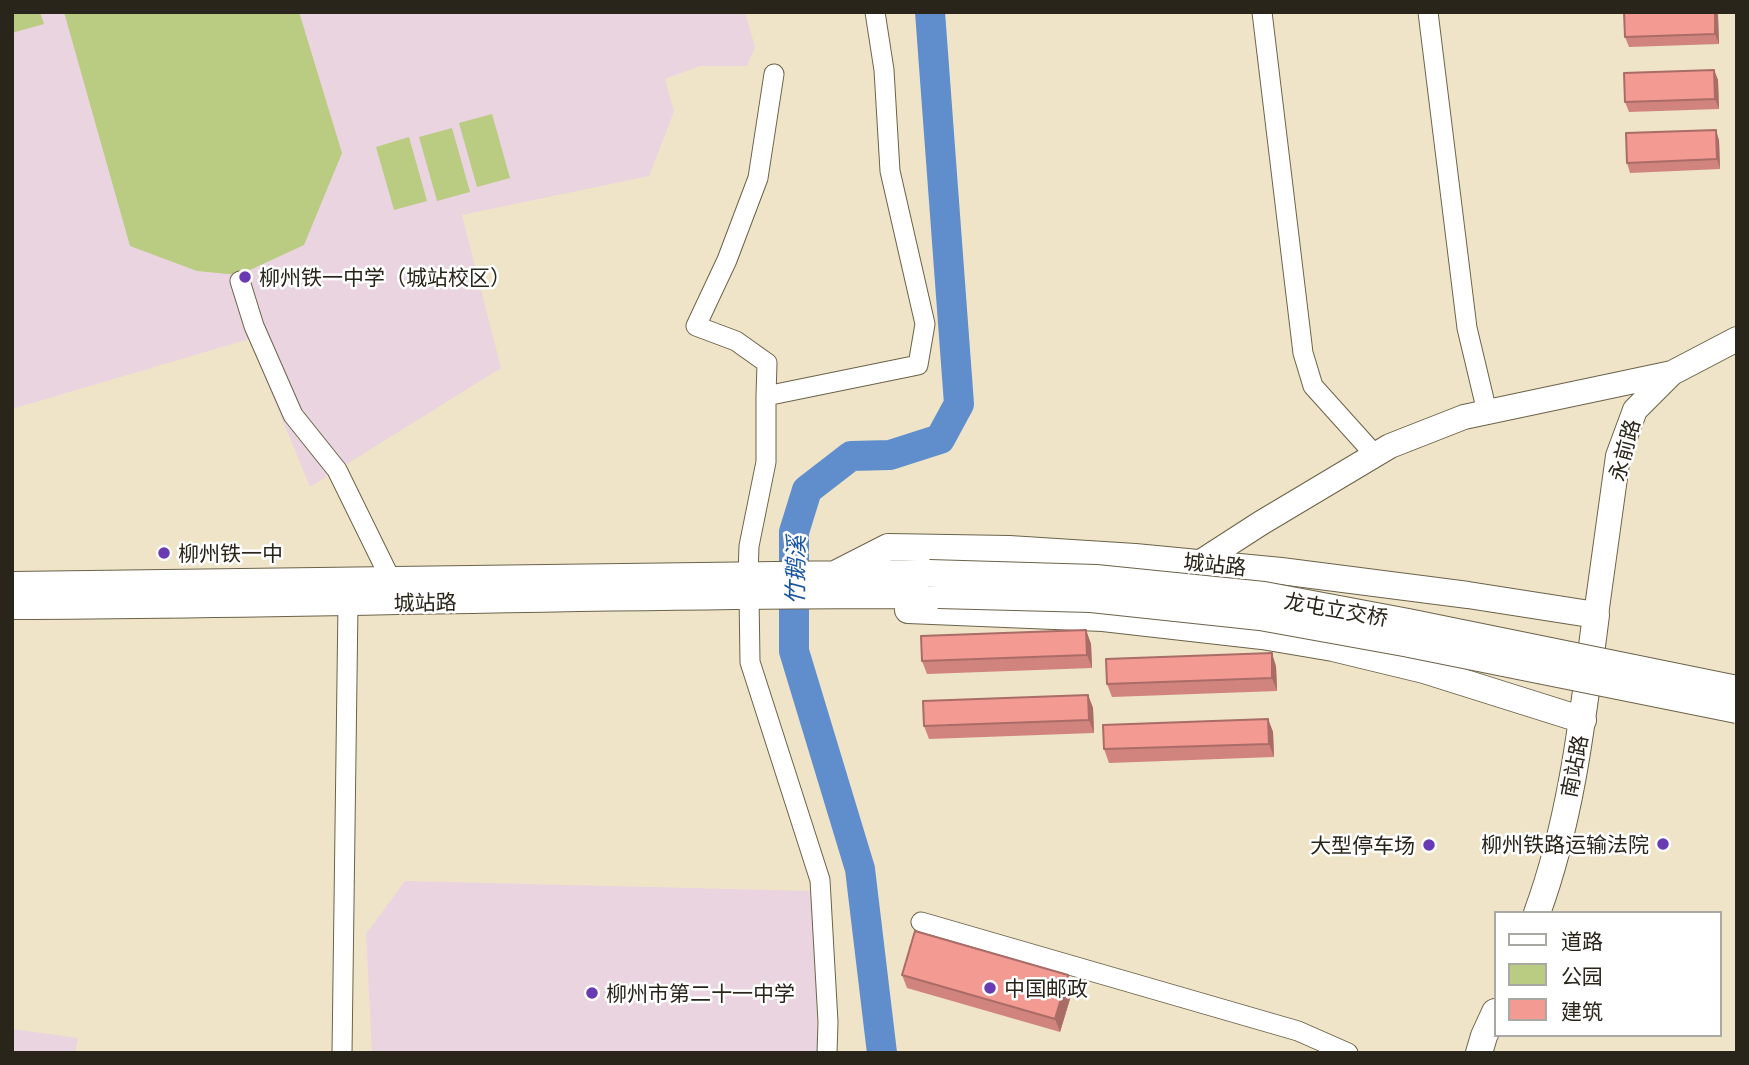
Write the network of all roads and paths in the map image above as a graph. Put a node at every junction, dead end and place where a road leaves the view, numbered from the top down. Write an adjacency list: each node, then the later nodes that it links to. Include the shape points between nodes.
1 (875, 12): 8 (street, via 890,171 925,324 918,365)
2 (1262, 12): 10 (street, via 1303,353 1313,386)
3 (1428, 12): 9 (street, via 1467,328)
4 (774, 74): 8 (street, via 758,178 696,326 736,341 767,363)
5 (240, 281): 16 (street, via 254,326 293,415 337,470)
6 (1737, 340): 7 (street, 永前路)
7 (1672, 373): 9 (street); 19 (street, 永前路, via 1635,410 1618,456)
8 (766, 396): 14 (street, via 766,462 749,547)
9 (1487, 412): 10 (street, via 1464,416)
10 (1375, 456): 11 (street)
11 (1199, 563): 12 (main road, 城站路, via 1009,549 888,547); 19 (main road, 城站路, via 1468,594)
12 (833, 584): 13 (main road, 城站路); 14 (main road, 城站路); 22 (main road, 城站路, via 911,611 1102,618 1333,648 1424,670)
13 (933, 584): 20 (main road, 龙屯立交桥, bridge, via 1096,578 1264,595); 21 (main road, 龙屯立交桥, bridge, via 1260,617)
14 (755, 585): 16 (main road, 城站路); 28 (street, via 750,662 820,880)
15 (12, 586): 16 (main road, 城站路)
16 (392, 591): 17 (main road, 城站路)
17 (348, 603): 18 (main road, 城站路); 27 (street)
18 (12, 606)
19 (1596, 615): 22 (main road, 南站路)
20 (1737, 689)
21 (1737, 710)
22 (1583, 720): 23 (main road, 南站路, via 1553,869)
23 (1538, 911)
24 (921, 922): 29 (street, via 1298,1031)
25 (1494, 1014): 26 (main road)
26 (1476, 1047)
27 (342, 1053)
28 (828, 1053)
29 (1348, 1053)

